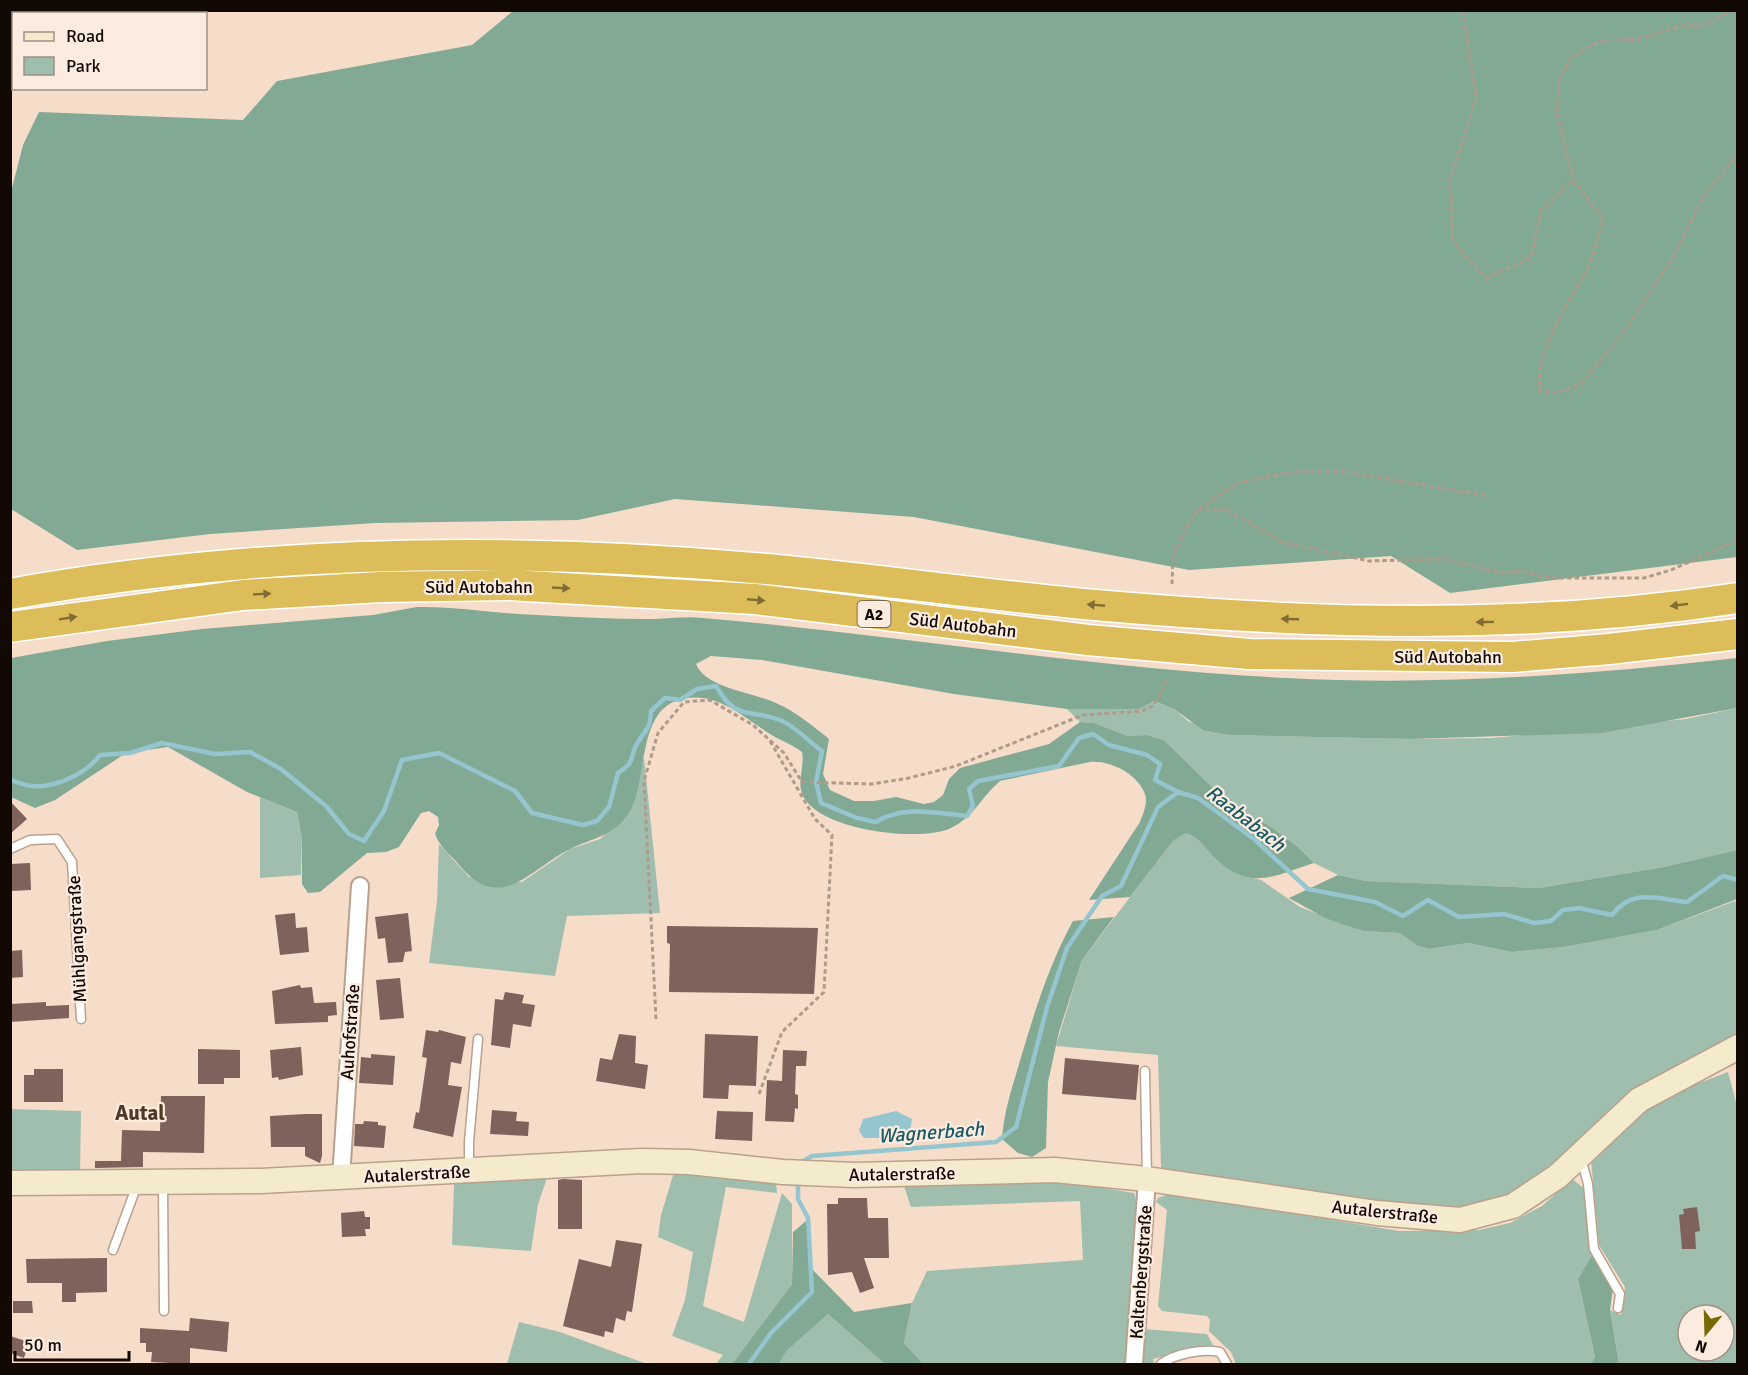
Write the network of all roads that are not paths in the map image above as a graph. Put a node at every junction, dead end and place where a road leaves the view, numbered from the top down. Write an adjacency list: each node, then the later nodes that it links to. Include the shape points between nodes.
1 (10, 594): 2 (highway, Süd Autobahn / A2, one-way to 1, via 1608,614 1512,621 1252,618 1091,605 764,568 511,553 240,562)
2 (1737, 597)
3 (10, 627): 4 (highway, Süd Autobahn / A2, one-way to 4, via 243,595 509,585 755,599 1088,640 1249,654 1512,657)
4 (1737, 634)
5 (10, 849): 7 (lane, Mühlgangstraße, via 30,840 57,839 72,862)
6 (360, 886): 13 (street, Auhofstraße)
7 (81, 1019)
8 (478, 1039): 12 (lane)
9 (1737, 1047): 11 (main road, Autalerstraße, via 1639,1100)
10 (1145, 1071): 14 (lane)
11 (1580, 1155): 14 (main road, Autalerstraße, via 1558,1176 1513,1206 1460,1220 1377,1213); 19 (lane, via 1588,1184 1594,1249 1620,1294)
12 (469, 1172): 13 (main road, Autalerstraße); 14 (main road, Autalerstraße, via 642,1161 812,1174 1055,1170)
13 (341, 1178): 16 (main road, Autalerstraße)
14 (1147, 1179): 21 (street, Kaltenbergstraße)
15 (138, 1181): 16 (main road, Autalerstraße); 17 (main road, Autalerstraße); 18 (lane)
16 (164, 1182): 20 (lane)
17 (10, 1183)
18 (113, 1250)
19 (1617, 1308)
20 (164, 1311)
21 (1134, 1365)
22 (1161, 1365): 23 (lane, via 1171,1358 1212,1350 1220,1352)
23 (1227, 1365)

